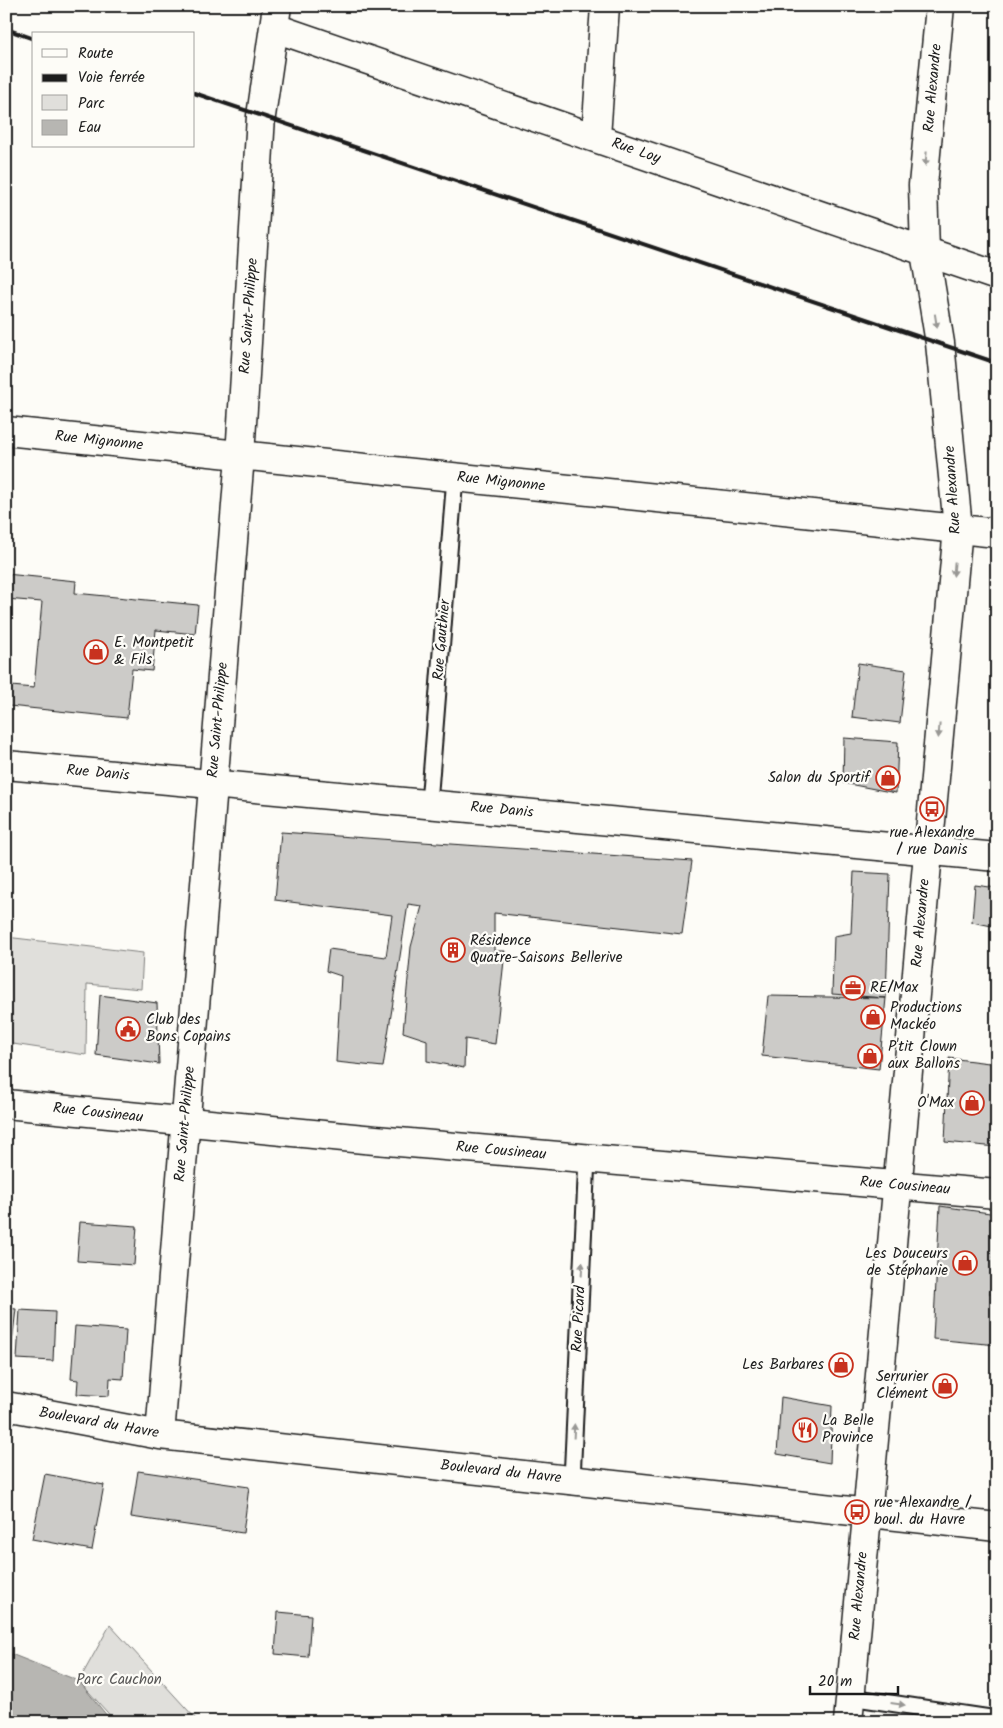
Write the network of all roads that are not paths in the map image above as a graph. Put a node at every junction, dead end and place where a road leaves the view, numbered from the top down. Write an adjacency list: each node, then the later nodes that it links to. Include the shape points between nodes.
1 (605, 6): 4 (street)
2 (940, 6): 5 (street, Rue Alexandre, one-way to 5, via 923,185)
3 (276, 17): 4 (street, Rue Loy); 8 (street, Rue Saint-Philippe, via 262,116)
4 (596, 137): 5 (street, Rue Loy)
5 (925, 252): 6 (street, Rue Loy); 10 (street, Rue Alexandre, one-way to 10, via 940,343)
6 (997, 276)
7 (6, 431): 8 (street, Rue Mignonne)
8 (240, 456): 9 (street, Rue Mignonne); 13 (street, Rue Saint-Philippe)
9 (455, 477): 10 (street, Rue Mignonne); 14 (lane, Rue Gauthier)
10 (958, 528): 11 (street, Rue Mignonne); 15 (street, Rue Alexandre, one-way to 15)
11 (997, 533)
12 (6, 765): 13 (street, Rue Danis)
13 (213, 784): 14 (street, Rue Danis); 18 (street, Rue Saint-Philippe)
14 (429, 803): 15 (street, Rue Danis)
15 (928, 853): 16 (street, Rue Danis); 20 (street, Rue Alexandre)
16 (997, 857)
17 (6, 1104): 18 (street, Rue Cousineau)
18 (185, 1122): 19 (street, Rue Cousineau); 23 (street, Rue Saint-Philippe)
19 (586, 1158): 20 (street, Rue Cousineau); 24 (lane, Rue Picard, one-way to 19)
20 (897, 1185): 21 (street, Rue Cousineau); 25 (street, Rue Alexandre)
21 (997, 1194)
22 (6, 1406): 23 (street, Boulevard du Havre)
23 (160, 1435): 24 (street, Boulevard du Havre)
24 (572, 1480): 25 (street, Boulevard du Havre)
25 (867, 1513): 26 (street, Boulevard du Havre); 27 (street, Rue Alexandre)
26 (997, 1527)
27 (849, 1710): 28 (lane, one-way to 28)
28 (997, 1719)

